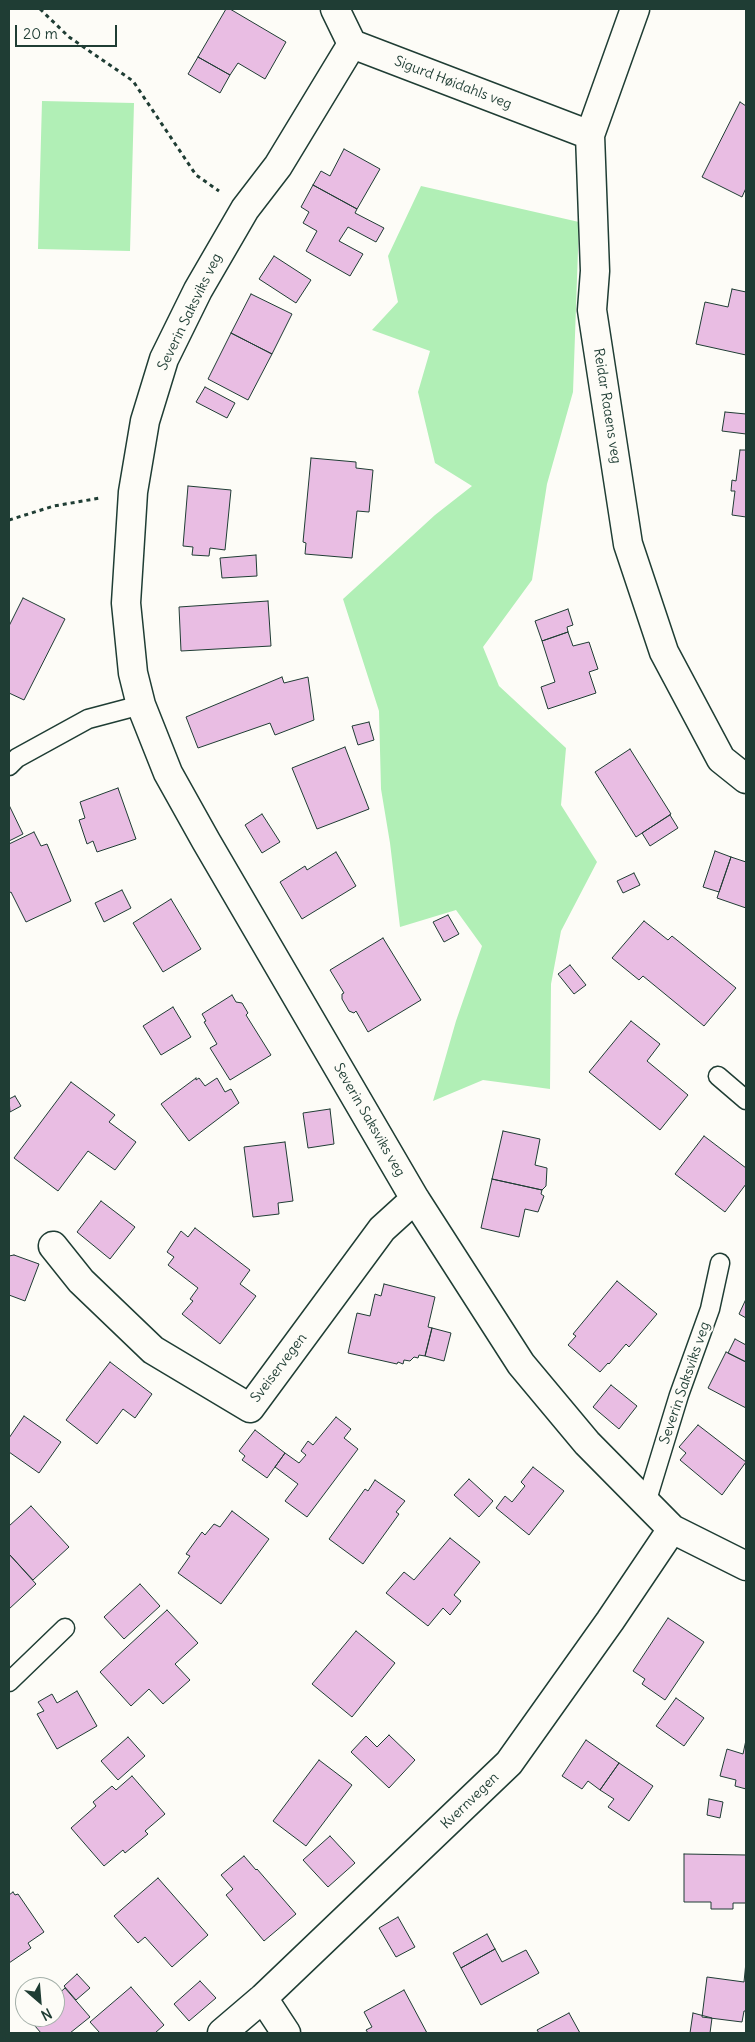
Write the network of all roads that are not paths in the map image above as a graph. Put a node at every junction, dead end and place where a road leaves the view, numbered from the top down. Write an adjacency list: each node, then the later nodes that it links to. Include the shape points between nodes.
1 (335, 9): 3 (street)
2 (635, 9): 4 (street, Reidar Raaens veg)
3 (352, 44): 4 (street, Sigurd Høidahls veg); 5 (street, Severin Saksviks veg, via 278,166 245,209 198,290 164,359 144,420 133,492 126,603 133,673)
4 (590, 135): 7 (street, Reidar Raaens veg, via 595,271 592,310 628,544 664,652 721,759)
5 (141, 705): 6 (lane, via 88,719 17,758); 10 (street, Severin Saksviks veg, via 168,773)
6 (9, 766)
7 (746, 779)
8 (718, 1076): 9 (lane)
9 (746, 1100)
10 (415, 1199): 11 (street, Sveiservegen, via 382,1229 250,1408 153,1350 81,1281); 13 (street, Severin Saksviks veg, via 521,1364 587,1443)
11 (53, 1246)
12 (720, 1263): 13 (lane, Severin Saksviks veg, via 710,1309)
13 (646, 1502): 14 (street, Severin Saksviks veg)
14 (672, 1529): 15 (street, Severin Saksviks veg); 18 (street, Kvernvegen, via 509,1763)
15 (746, 1566)
16 (65, 1628): 17 (lane)
17 (9, 1682)
18 (263, 1998): 19 (street, Kvernvegen); 20 (street)
19 (222, 2033)
20 (286, 2033)

